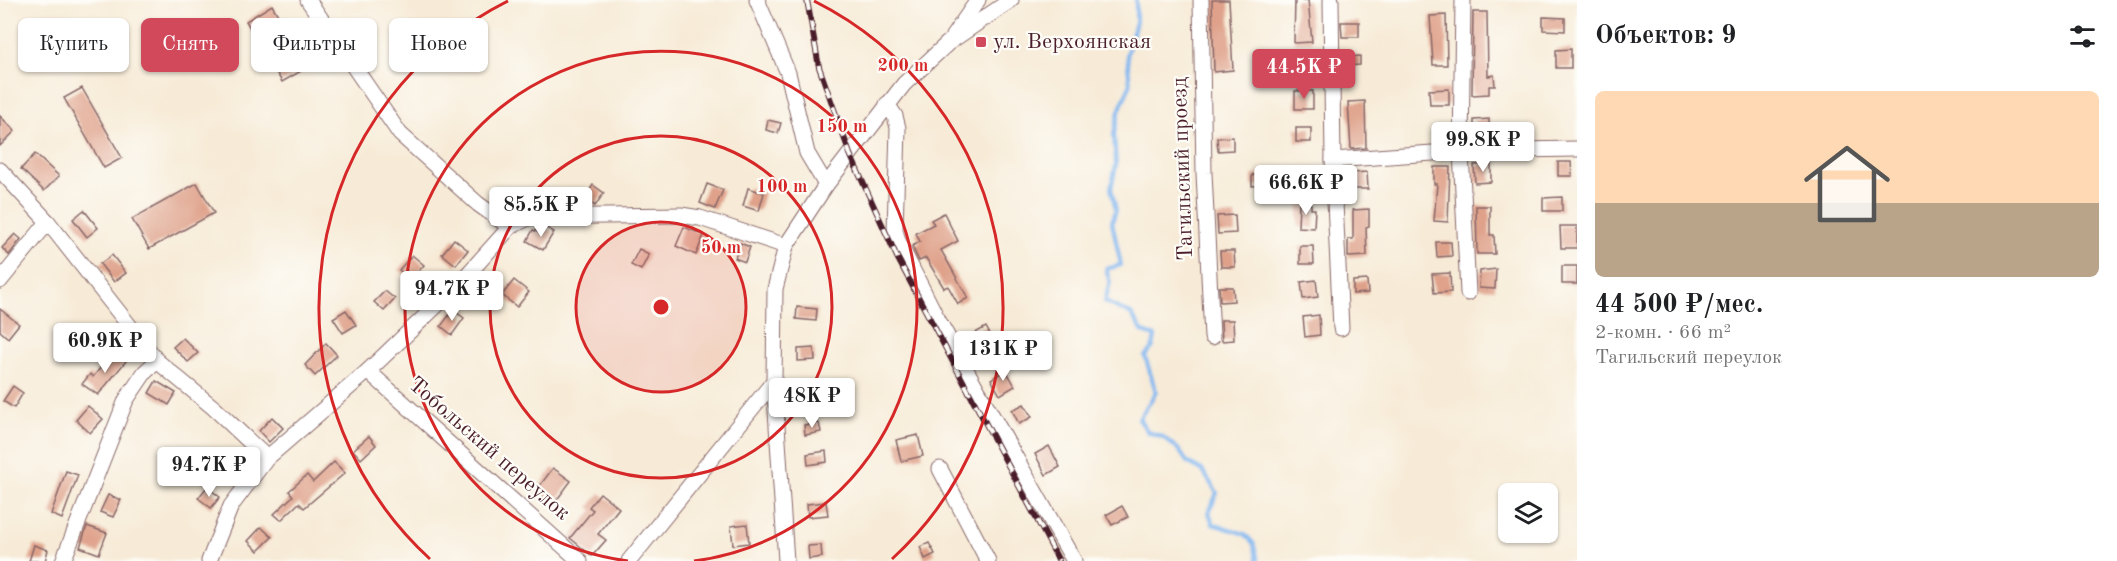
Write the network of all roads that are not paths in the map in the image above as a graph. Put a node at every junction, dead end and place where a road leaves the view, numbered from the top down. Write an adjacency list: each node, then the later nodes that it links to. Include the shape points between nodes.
1 (308, 0): 16 (street, via 400,134 478,204)
2 (757, 0): 14 (street, via 788,73 807,153)
3 (978, 0): 8 (street)
4 (1011, 0): 8 (street)
5 (1201, 0): 21 (street, Тагильский проезд)
6 (1331, 0): 12 (street)
7 (1463, 0): 11 (street)
8 (948, 43): 9 (street)
9 (887, 104): 14 (street); 33 (street, via 898,128 898,241 938,320)
10 (1577, 149): 11 (street)
11 (1461, 151): 12 (street); 19 (street)
12 (1333, 160): 20 (street)
13 (0, 171): 15 (street)
14 (826, 185): 17 (street)
15 (48, 222): 18 (street); 22 (street)
16 (510, 227): 17 (street, via 530,217 681,215); 23 (street, via 460,283)
17 (786, 246): 24 (street, via 775,289)
18 (0, 281)
19 (1468, 293)
20 (1341, 328)
21 (1212, 337)
22 (157, 361): 25 (street); 27 (street, via 126,400)
23 (368, 371): 25 (street); 29 (street, Тобольский переулок)
24 (774, 381): 30 (street); 31 (street)
25 (267, 458): 28 (street, via 231,506)
26 (940, 469): 32 (street)
27 (63, 561)
28 (209, 561)
29 (580, 561)
30 (629, 561)
31 (786, 561)
32 (988, 561)
33 (1074, 561)

